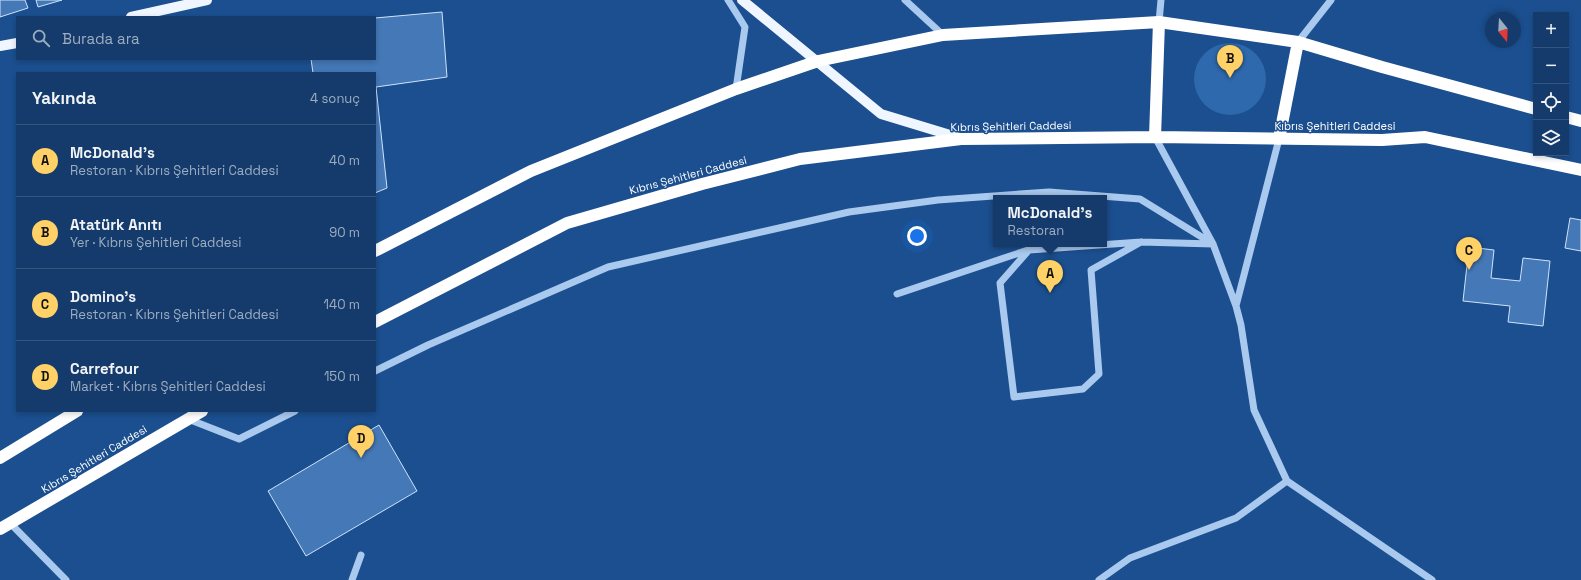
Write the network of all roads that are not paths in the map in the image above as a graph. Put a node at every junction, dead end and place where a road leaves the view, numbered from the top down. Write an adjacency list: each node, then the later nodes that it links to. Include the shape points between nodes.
1 (207, 0): 7 (main road)
2 (728, 0): 14 (street, via 745,27)
3 (742, 0): 13 (main road)
4 (905, 0): 9 (street)
5 (1161, 0): 8 (street)
6 (1331, 0): 11 (street)
7 (135, 16)
8 (1159, 22): 9 (highway); 11 (highway); 18 (highway)
9 (943, 35): 13 (highway)
10 (16, 42): 12 (main road)
11 (1298, 42): 15 (highway, via 1382,68); 20 (highway)
12 (0, 46)
13 (818, 61): 14 (highway); 19 (main road, via 881,114)
14 (736, 89): 30 (highway, via 531,171)
15 (1533, 108)
16 (1569, 118): 17 (highway)
17 (1581, 121)
18 (1155, 137): 19 (highway, Kıbrıs Şehitleri Caddesi); 20 (highway, Kıbrıs Şehitleri Caddesi); 28 (street)
19 (961, 139): 34 (highway, Kıbrıs Şehitleri Caddesi, via 800,160 702,184 567,223)
20 (1279, 139): 21 (highway, Kıbrıs Şehitleri Caddesi, via 1382,140 1425,137); 33 (street)
21 (1581, 170)
22 (1007, 195): 23 (street, via 1049,192)
23 (1088, 195)
24 (993, 196): 35 (street, via 938,200 849,212 608,267 428,345)
25 (1107, 196): 28 (street, via 1140,199)
26 (1140, 242): 27 (street); 28 (street); 31 (street, via 1091,270 1099,374 1083,389 1014,397 1000,283)
27 (1107, 244)
28 (1213, 244): 33 (street)
29 (1071, 247): 31 (street)
30 (376, 250)
31 (1029, 250): 32 (street)
32 (897, 294)
33 (1236, 306): 41 (street, via 1254,410)
34 (376, 321)
35 (376, 371)
36 (75, 412): 40 (highway)
37 (200, 412): 39 (highway, Kıbrıs Şehitleri Caddesi)
38 (293, 412): 39 (street, via 239,439)
39 (187, 419): 42 (highway, Kıbrıs Şehitleri Caddesi)
40 (0, 458)
41 (1288, 481): 46 (street, via 1236,518 1130,558); 47 (street)
42 (5, 526): 44 (street)
43 (361, 555): 45 (street)
44 (66, 580)
45 (352, 580)
46 (1099, 580)
47 (1432, 580)

